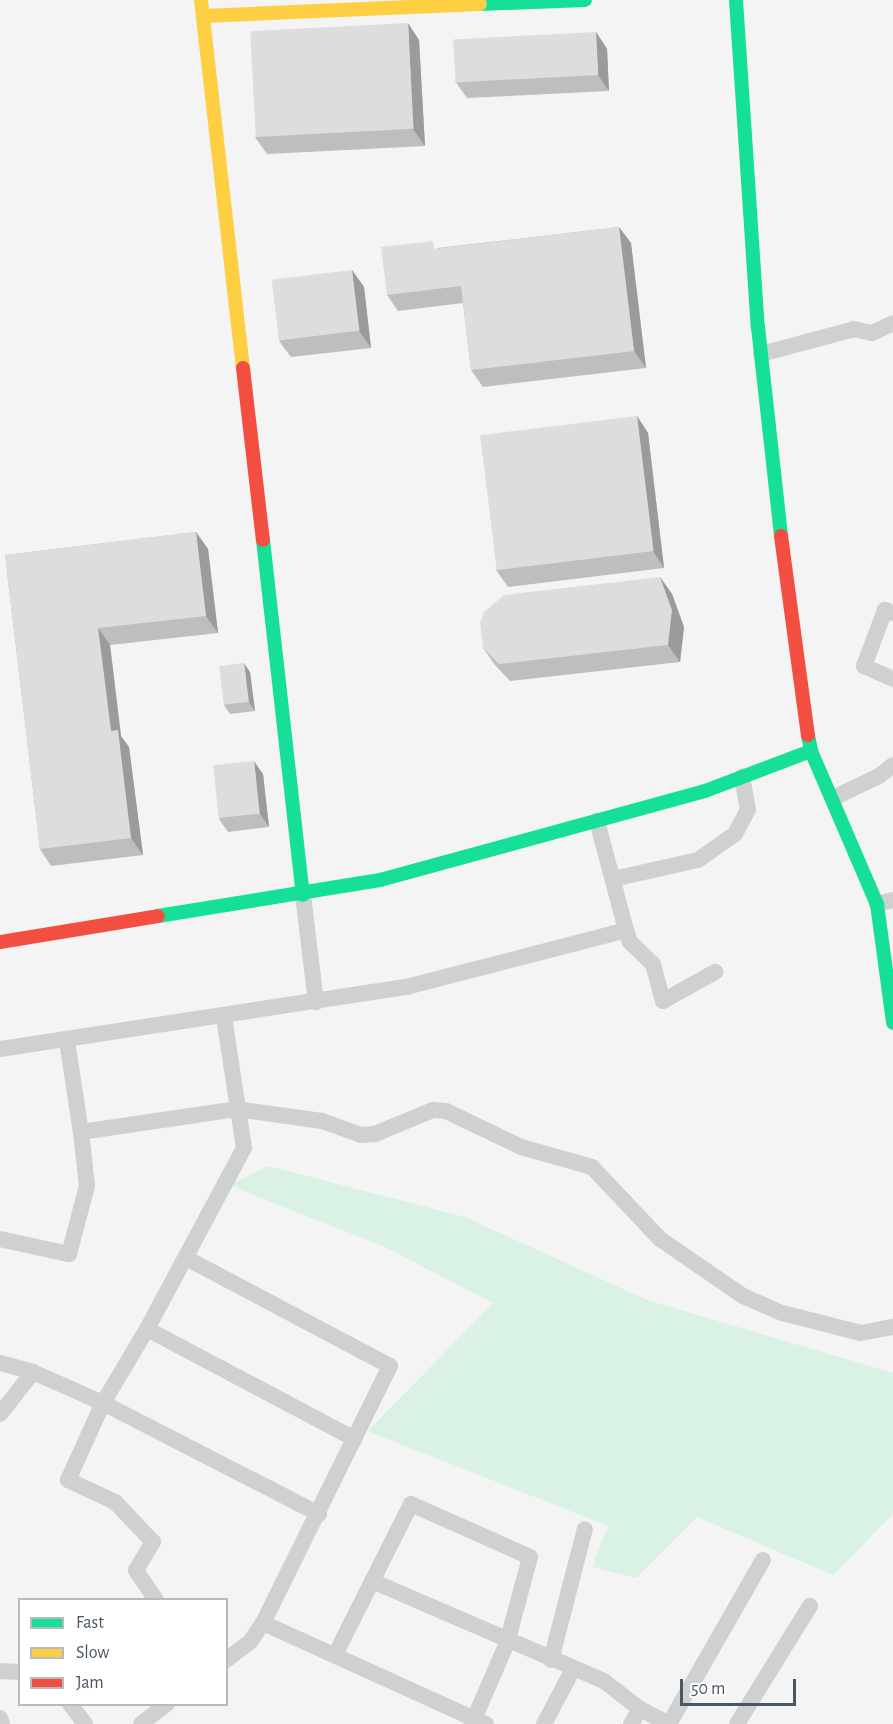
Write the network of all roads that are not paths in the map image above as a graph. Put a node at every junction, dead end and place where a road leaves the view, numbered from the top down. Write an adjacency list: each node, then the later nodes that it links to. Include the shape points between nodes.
1 (201, 0): 4 (street)
2 (585, 0): 4 (street)
3 (736, 0): 6 (street)
4 (203, 16): 15 (street)
5 (893, 323): 6 (street, via 872,333 854,329)
6 (761, 354): 9 (street, via 780,546)
7 (893, 613): 8 (street, via 885,610 864,666)
8 (893, 679)
9 (811, 752): 11 (street); 12 (street)
10 (893, 765): 12 (street, via 879,776)
11 (742, 777): 13 (street); 14 (street, via 748,810 735,834 698,860)
12 (832, 798): 16 (street)
13 (597, 821): 14 (street); 15 (street, via 380,880)
14 (612, 879): 17 (street)
15 (303, 895): 18 (street); 20 (street)
16 (885, 902): 22 (street)
17 (626, 930): 19 (street, via 630,942 653,964 663,1001); 20 (street, via 410,986)
18 (0, 942)
19 (716, 972)
20 (316, 1002): 21 (street)
21 (224, 1018): 23 (street); 25 (street)
22 (893, 1023)
23 (67, 1041): 24 (street); 26 (street)
24 (0, 1049)
25 (236, 1109): 26 (street); 28 (street, via 244,1148); 29 (street, via 322,1121 361,1135 375,1134 434,1110 446,1112 521,1147 592,1167 660,1239 743,1296 782,1313 861,1333)
26 (81, 1132): 27 (street, via 87,1186 69,1254)
27 (0, 1239)
28 (186, 1258): 30 (street); 35 (street, via 390,1366)
29 (893, 1327)
30 (147, 1329): 33 (street); 35 (street)
31 (0, 1364): 32 (street)
32 (33, 1372): 33 (street); 34 (street)
33 (103, 1402): 36 (street); 40 (street, via 68,1480 115,1502 153,1542 136,1570)
34 (0, 1414)
35 (355, 1439): 36 (street)
36 (319, 1514): 42 (street)
37 (585, 1529): 46 (street)
38 (763, 1560): 55 (street)
39 (372, 1581): 43 (street); 43 (street, via 411,1504 530,1557); 44 (street)
40 (155, 1598)
41 (810, 1606): 60 (street)
42 (262, 1623): 44 (street); 45 (street, via 250,1642)
43 (507, 1643): 46 (street); 54 (street)
44 (335, 1655): 54 (street)
45 (228, 1658)
46 (551, 1660): 47 (street)
47 (573, 1669): 52 (street, via 604,1681); 59 (street)
48 (0, 1671): 49 (street)
49 (18, 1672)
50 (72, 1706): 57 (street)
51 (164, 1706): 58 (street)
52 (635, 1717): 55 (street)
53 (0, 1718): 56 (street)
54 (477, 1722)
55 (668, 1723)
56 (2, 1724)
57 (85, 1724)
58 (141, 1724)
59 (544, 1724)
60 (737, 1724)

